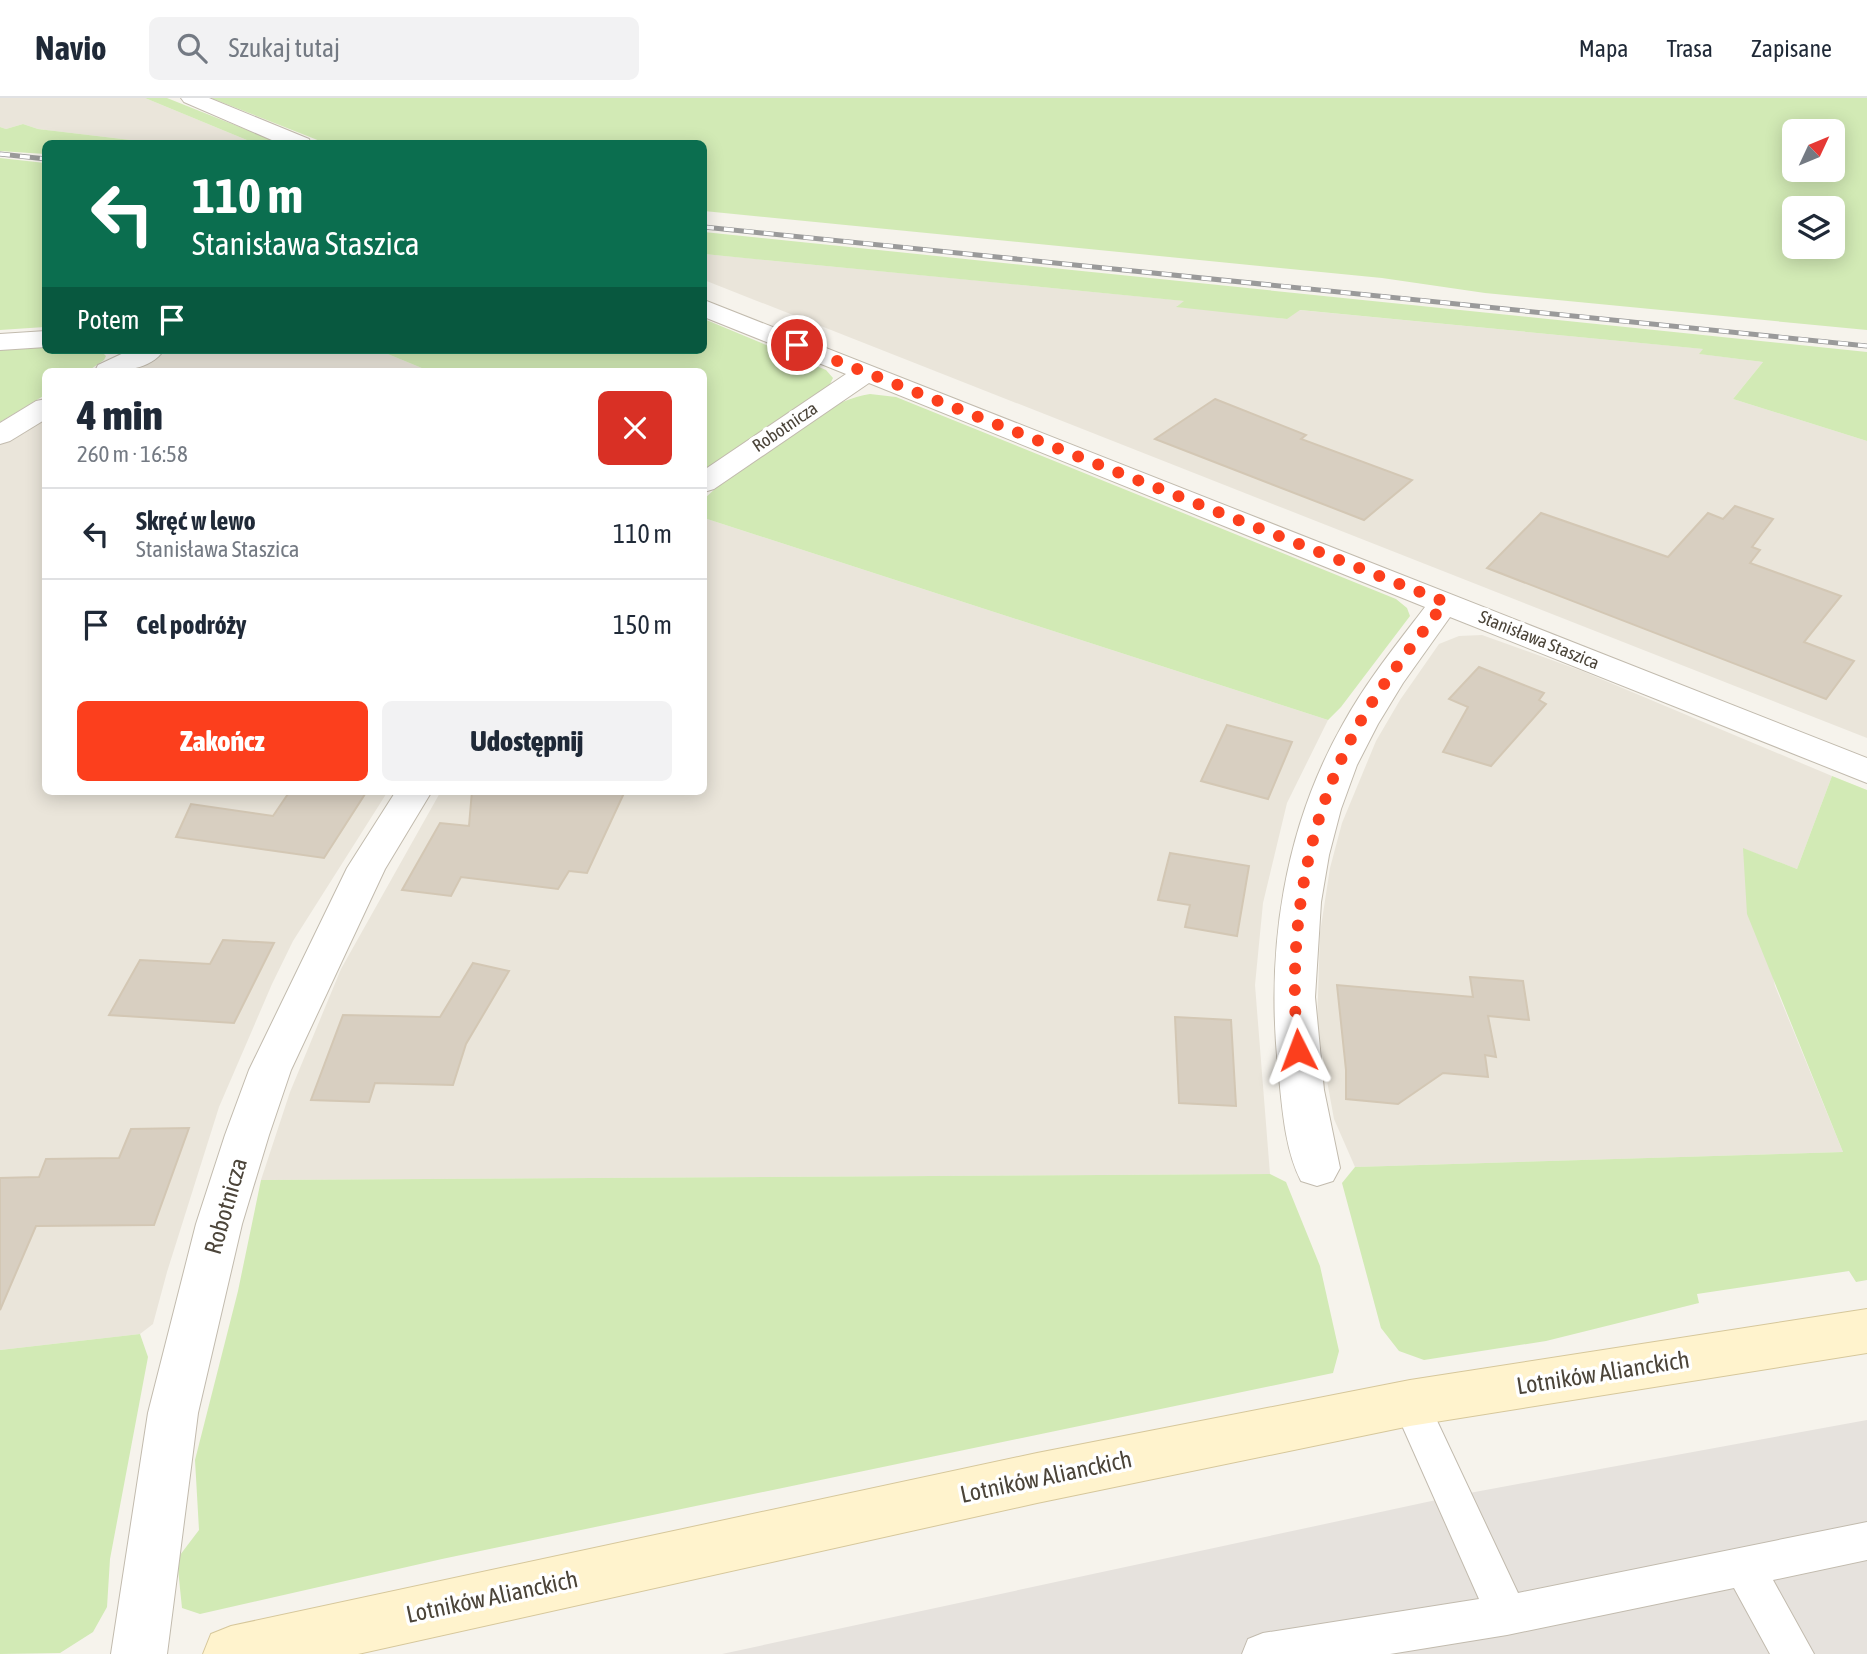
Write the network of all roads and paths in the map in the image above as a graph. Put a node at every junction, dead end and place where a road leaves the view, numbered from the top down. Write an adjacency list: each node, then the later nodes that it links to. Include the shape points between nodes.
1 (191, 98): 2 (street)
2 (291, 140)
3 (707, 309): 8 (street, Stanisława Staszica)
4 (42, 339): 5 (street)
5 (0, 342)
6 (142, 354): 7 (street)
7 (114, 368)
8 (867, 372): 11 (street, Robotnicza); 12 (street, Stanisława Staszica)
9 (42, 409): 10 (street)
10 (0, 435)
11 (707, 481)
12 (1445, 602): 13 (street, Stanisława Staszica); 15 (street, via 1359,725 1310,843 1298,916 1296,1030)
13 (1867, 771)
14 (412, 795): 22 (street, Robotnicza, via 366,868 271,1070 247,1135 219,1224 173,1413)
15 (1317, 1168)
16 (1867, 1331): 17 (main road, Lotników Alianckich)
17 (1410, 1404): 20 (lane); 23 (main road, Lotników Alianckich, via 1037,1478)
18 (1867, 1541): 19 (lane)
19 (1744, 1567): 20 (lane); 25 (lane)
20 (1507, 1615): 21 (lane)
21 (1422, 1643): 24 (lane)
22 (139, 1654)
23 (231, 1654)
24 (1263, 1654)
25 (1793, 1654)

